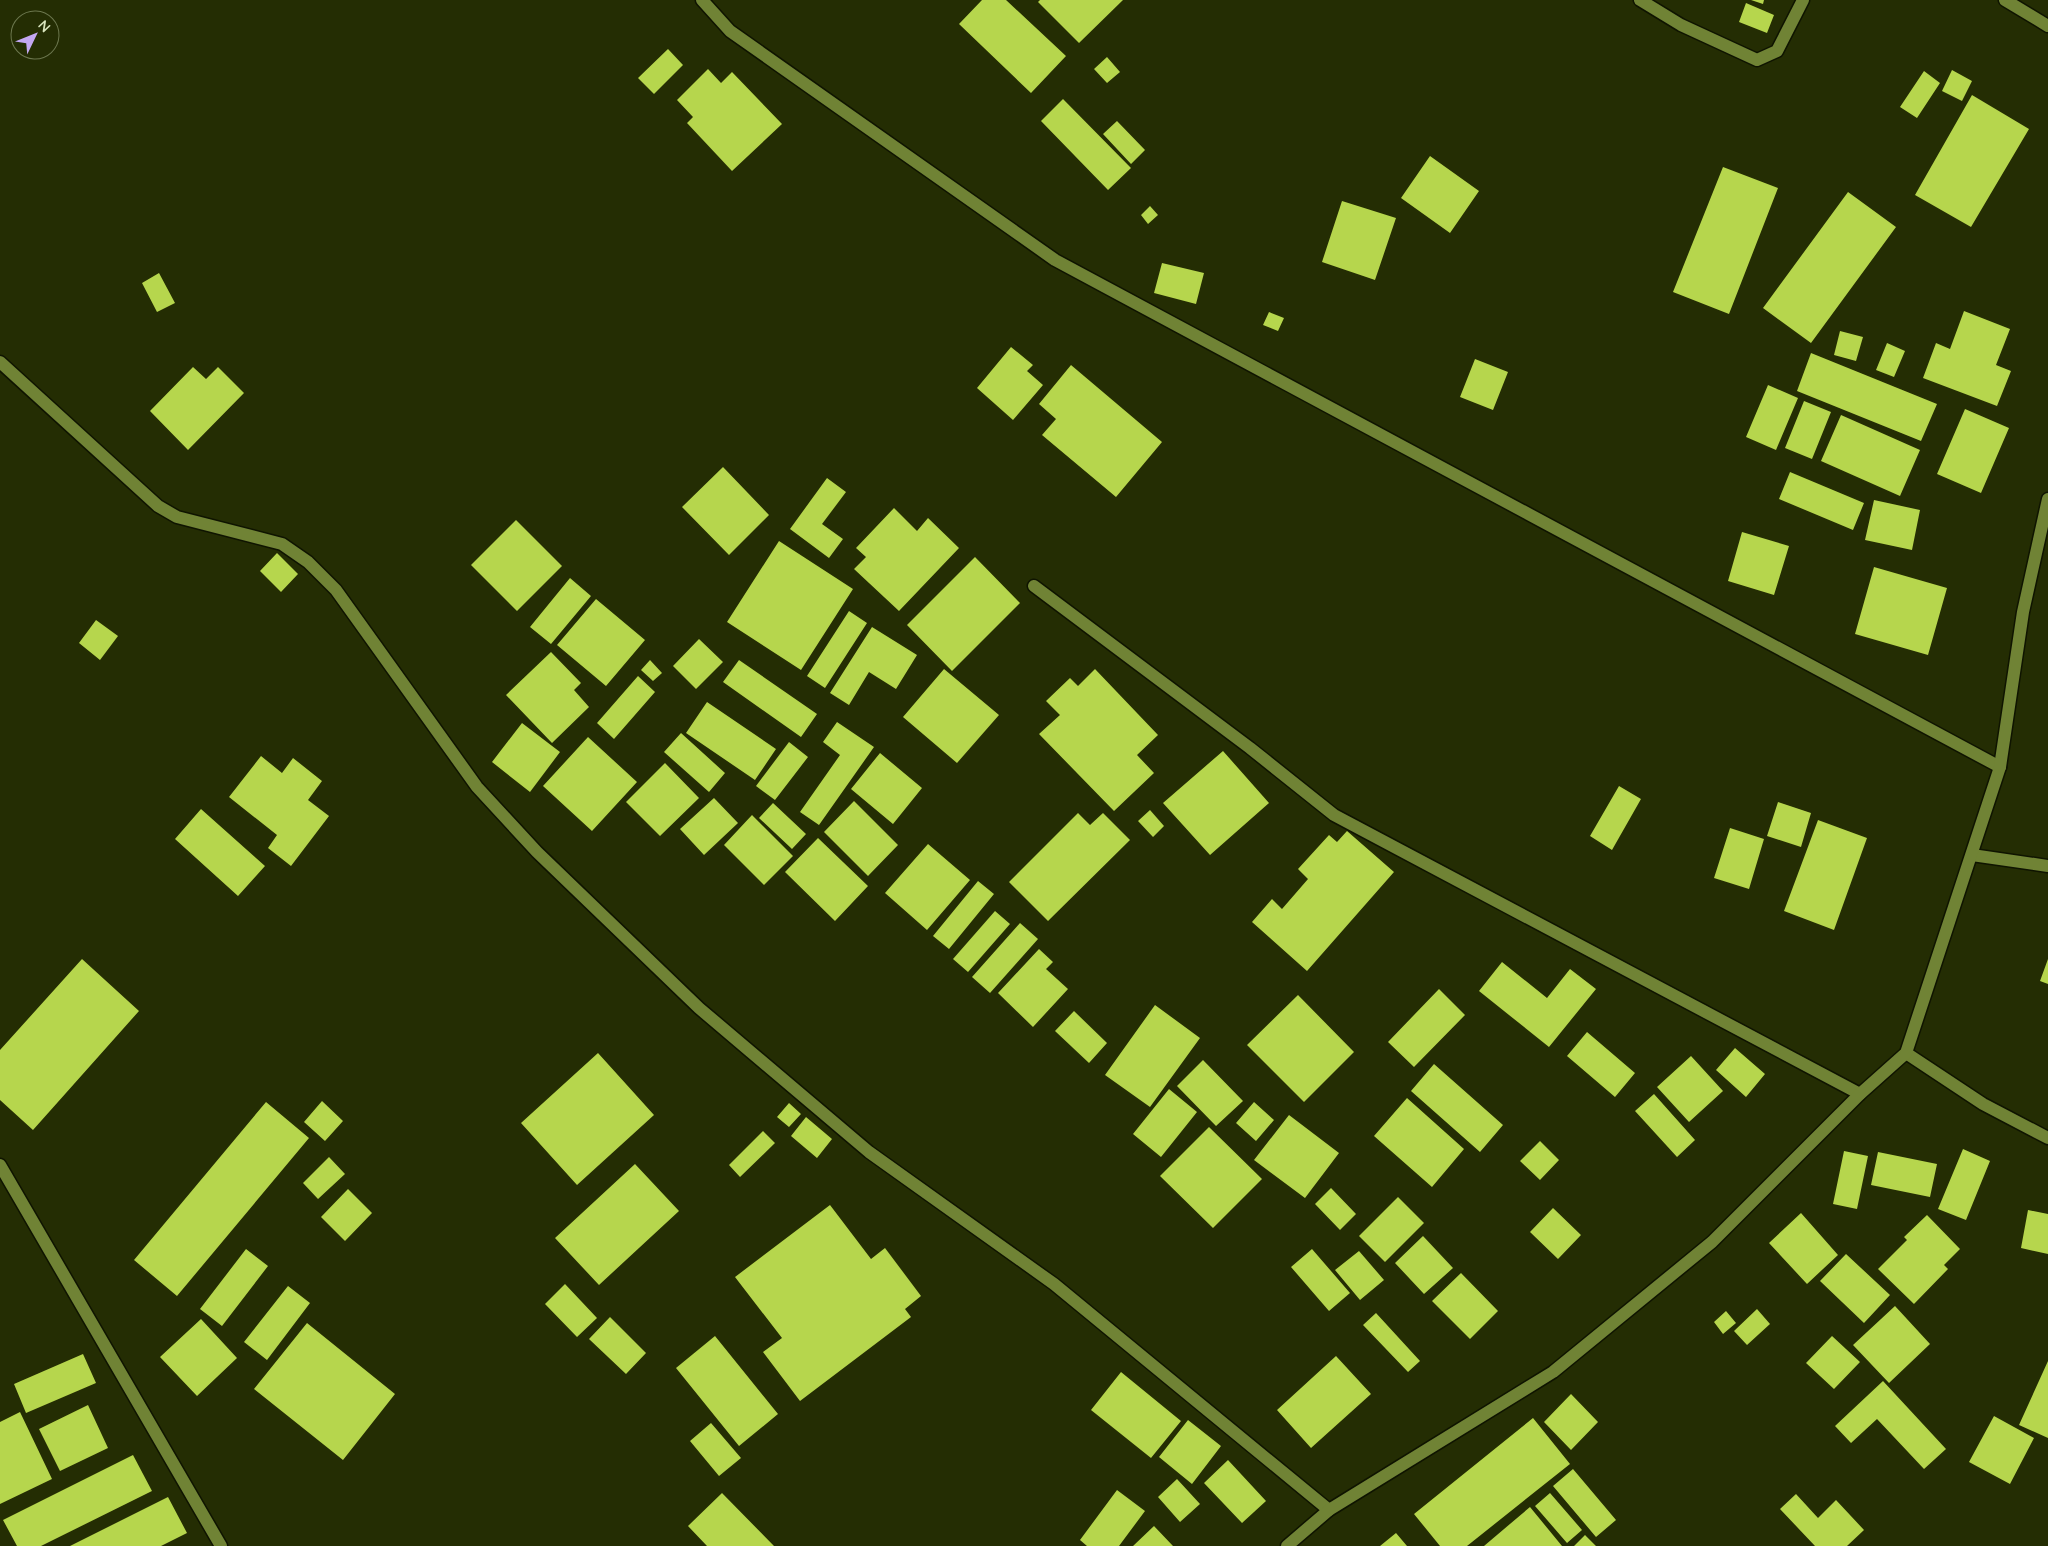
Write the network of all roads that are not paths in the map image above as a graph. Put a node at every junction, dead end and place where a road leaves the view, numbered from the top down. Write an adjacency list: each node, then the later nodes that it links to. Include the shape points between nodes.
1 (702, 0): 9 (street, via 730,31 1055,260)
2 (1640, 0): 3 (street, via 1681,25 1757,60 1777,51)
3 (1804, 0)
4 (2006, 0): 5 (street)
5 (2048, 26)
6 (0, 362): 16 (street, via 158,506 177,517 282,544 308,562 336,590 477,787 537,852 699,1008 869,1152 1054,1284)
7 (2048, 499): 9 (street, via 2023,612)
8 (1034, 586): 13 (street, via 1334,815)
9 (2000, 767): 10 (street)
10 (1972, 855): 11 (street); 12 (street)
11 (2048, 866)
12 (1906, 1053): 13 (street); 14 (street, via 1983,1104)
13 (1860, 1094): 16 (street, via 1712,1242 1553,1372)
14 (2048, 1138)
15 (0, 1165): 17 (street)
16 (1329, 1510): 18 (street)
17 (221, 1546)
18 (1287, 1546)

